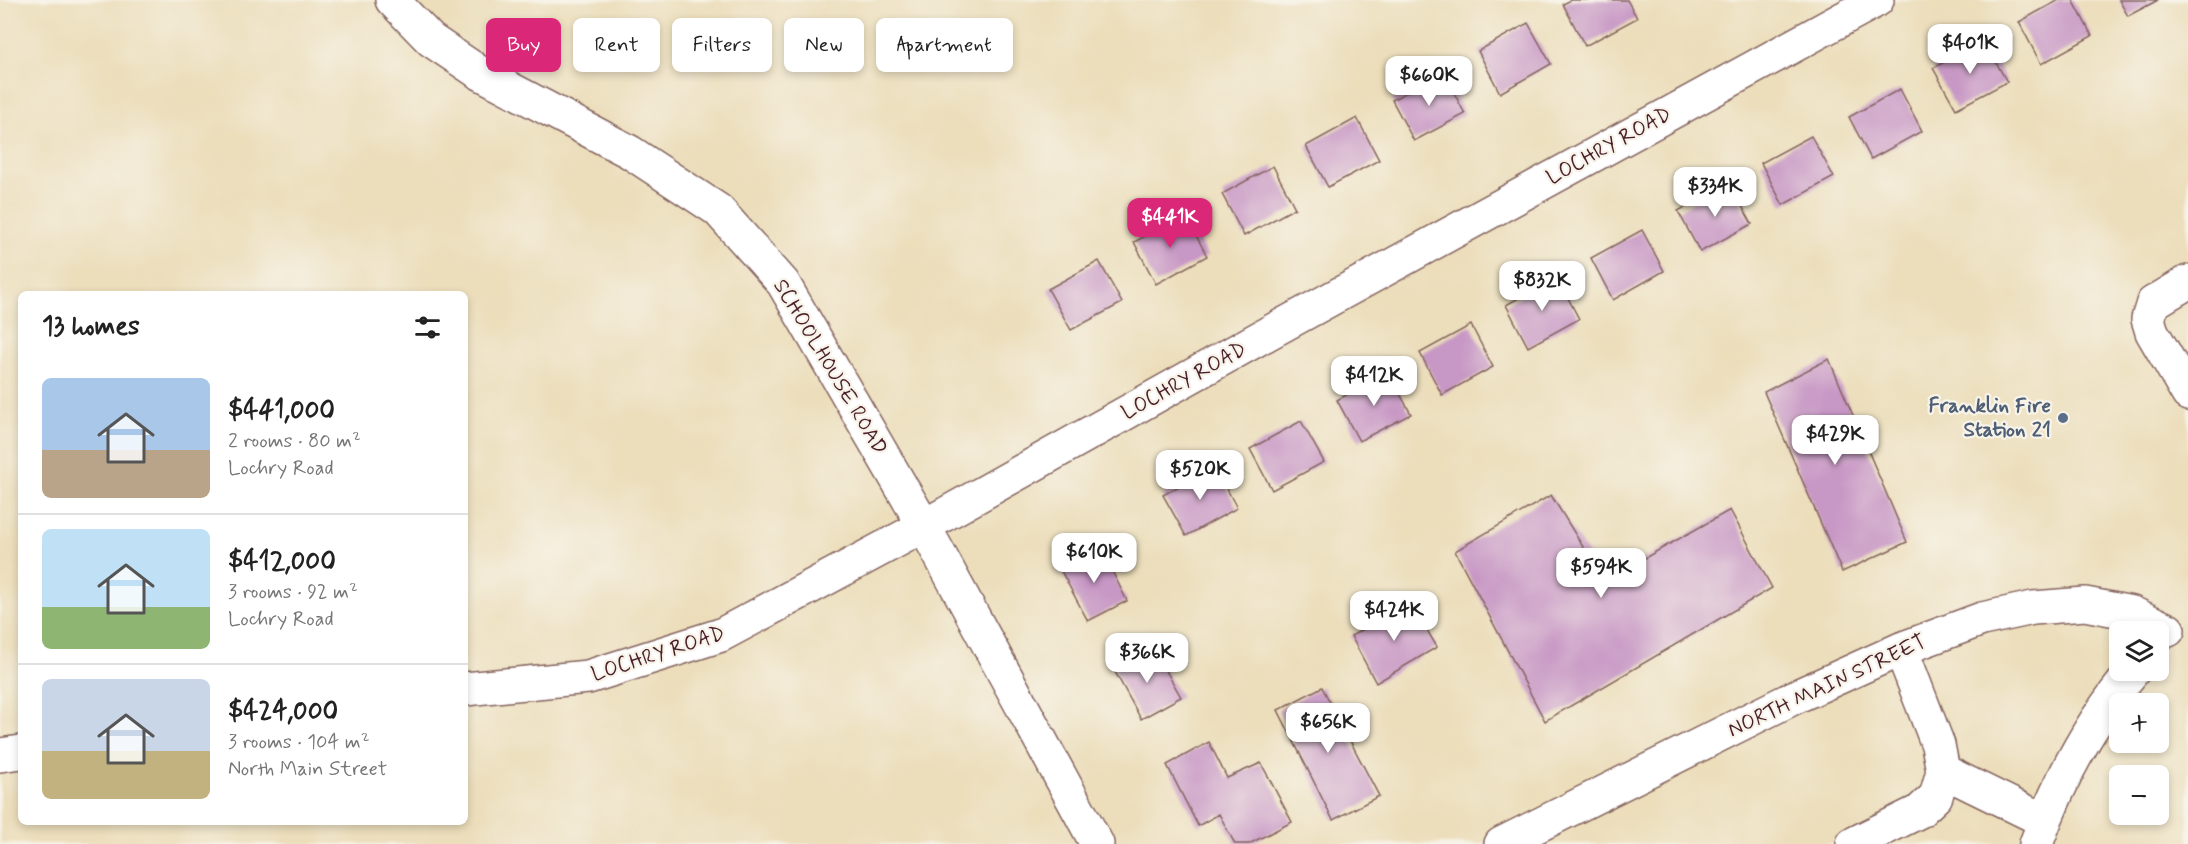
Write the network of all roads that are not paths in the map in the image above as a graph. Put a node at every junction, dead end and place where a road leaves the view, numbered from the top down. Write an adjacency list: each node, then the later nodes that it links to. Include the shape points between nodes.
1 (392, 0): 5 (street, SCHOOLHOUSE ROAD, via 431,40 480,73 630,152 718,210 783,283)
2 (1877, 0): 5 (street, LOCHRY ROAD)
3 (2188, 282): 4 (street, via 2153,303 2148,319)
4 (2188, 394)
5 (924, 526): 9 (street, LOCHRY ROAD, via 721,635 588,678); 14 (street, SCHOOLHOUSE ROAD)
6 (2172, 630): 7 (street, NORTH MAIN STREET, via 2132,612 2085,604 2033,608 1982,620)
7 (1901, 649): 12 (street, via 1938,745); 15 (street, NORTH MAIN STREET, via 1795,697)
8 (2125, 681): 13 (street, via 2078,750)
9 (468, 689)
10 (18, 753): 11 (street)
11 (0, 756)
12 (1943, 771): 13 (street); 16 (street, via 1936,796 1920,811)
13 (2041, 833)
14 (1097, 844)
15 (1502, 844)
16 (1853, 844)

